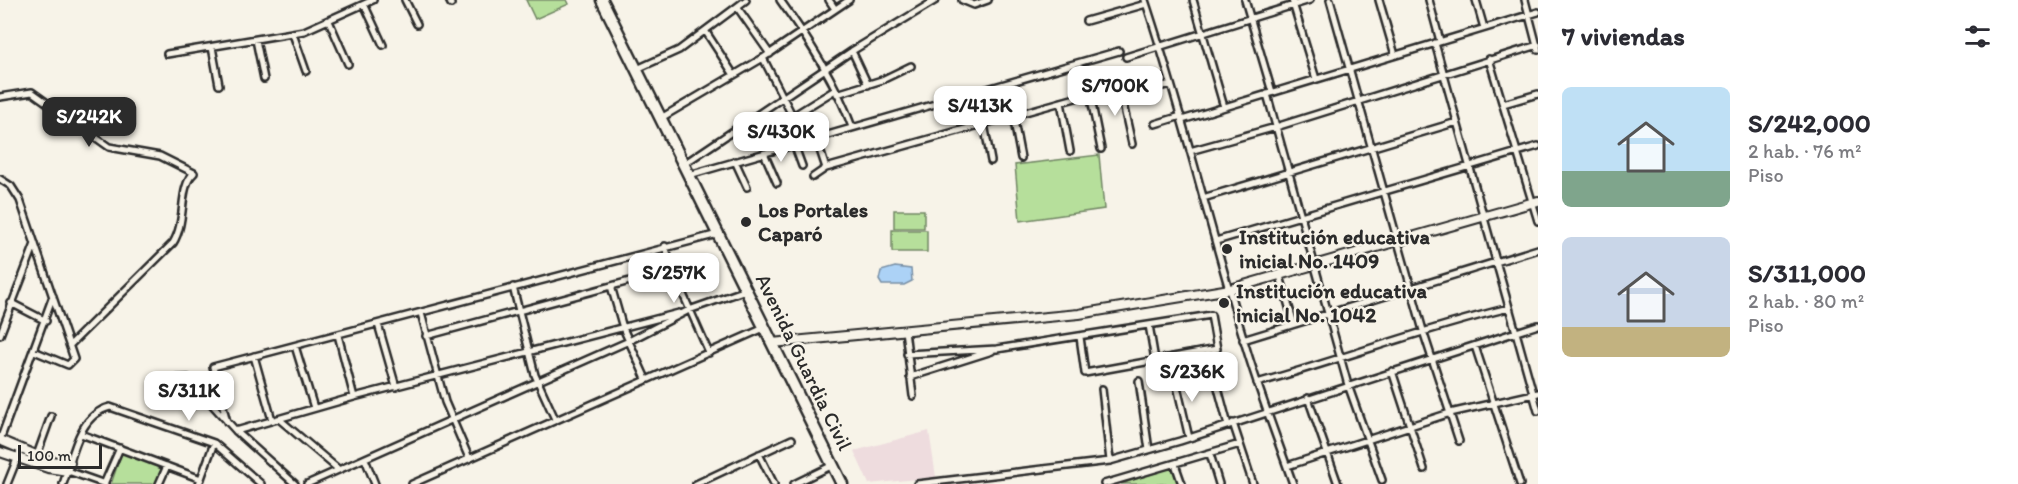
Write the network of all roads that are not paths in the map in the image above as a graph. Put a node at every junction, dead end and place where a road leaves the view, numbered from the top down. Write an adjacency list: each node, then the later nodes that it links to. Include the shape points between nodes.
1 (373, 0): 21 (street)
2 (405, 0): 29 (street)
3 (602, 0): 52 (highway, Avenida Guardia Civil)
4 (746, 0): 22 (street)
5 (780, 0): 31 (street)
6 (829, 0): 23 (street)
7 (849, 0): 23 (street)
8 (936, 0): 41 (street)
9 (962, 0): 10 (street, via 974,4)
10 (988, 0)
11 (1192, 0): 33 (street)
12 (1245, 0): 26 (street)
13 (1310, 0): 20 (street)
14 (1330, 0): 51 (street)
15 (1379, 0): 45 (street)
16 (1429, 0): 36 (street)
17 (1476, 0): 30 (street)
18 (1525, 0): 25 (street)
19 (1146, 2): 28 (street); 38 (street)
20 (1293, 2): 26 (street); 58 (street)
21 (364, 4): 27 (street); 37 (street)
22 (737, 7): 32 (street); 44 (street)
23 (835, 9): 31 (street)
24 (1538, 12): 25 (street)
25 (1529, 15): 30 (street); 40 (street)
26 (1250, 18): 33 (street); 66 (street)
27 (329, 21): 34 (street); 49 (street)
28 (1086, 21)
29 (417, 24)
30 (1485, 28): 36 (street)
31 (802, 31): 44 (street); 53 (street)
32 (706, 32): 52 (street, via 680,50); 56 (street)
33 (1202, 33): 38 (street); 75 (street)
34 (293, 34): 35 (street); 54 (street)
35 (256, 40): 39 (street); 57 (street)
36 (1438, 42): 45 (street); 55 (street)
37 (383, 45)
38 (1160, 45): 46 (street); 60 (street)
39 (212, 47): 43 (street); 61 (street)
40 (1538, 47): 48 (street)
41 (852, 51): 53 (street); 62 (street)
42 (1119, 51): 69 (street)
43 (167, 54)
44 (770, 54): 47 (street)
45 (1395, 55): 51 (street)
46 (1126, 57)
47 (764, 58): 56 (street); 71 (street)
48 (1489, 59): 55 (street); 74 (street)
49 (348, 64)
50 (911, 66): 62 (street)
51 (1349, 68): 58 (street); 73 (street)
52 (636, 69): 78 (highway, Avenida Guardia Civil)
53 (824, 70): 65 (street); 71 (street)
54 (306, 71)
55 (1444, 74): 73 (street); 80 (street)
56 (734, 75): 78 (street)
57 (264, 79)
58 (1316, 79): 66 (street)
59 (1129, 83): 63 (street)
60 (1171, 84): 64 (street); 79 (street)
61 (219, 85)
62 (868, 85): 65 (street)
63 (1119, 86): 67 (street); 89 (street)
64 (1144, 91)
65 (836, 92): 76 (street); 84 (street)
66 (1270, 93): 75 (street); 86 (street)
67 (1090, 94): 72 (street); 92 (street)
68 (1538, 94): 74 (street)
69 (960, 96): 84 (street); 85 (street)
70 (0, 97): 156 (street, via 32,92 109,147 160,156 194,173 185,187 181,227 173,243)
71 (783, 97): 76 (street); 100 (street)
72 (1061, 102): 77 (street); 93 (street)
73 (1358, 102): 86 (street); 91 (street)
74 (1503, 104): 95 (street)
75 (1224, 107): 79 (street)
76 (793, 116): 83 (street)
77 (1013, 116): 81 (street); 97 (street)
78 (661, 118): 100 (highway, Avenida Guardia Civil)
79 (1182, 118): 82 (street); 94 (street)
80 (1457, 122): 91 (street); 102 (street)
81 (984, 124): 85 (street); 99 (street)
82 (1155, 124)
83 (797, 125)
84 (852, 127): 87 (street)
85 (970, 128): 103 (street)
86 (1276, 128): 94 (street); 104 (street)
87 (816, 138): 88 (street); 103 (street)
88 (794, 144): 96 (street); 101 (street)
89 (1132, 144)
90 (1538, 146): 95 (street)
91 (1370, 147): 104 (street); 110 (street)
92 (1101, 149)
93 (1070, 151)
94 (1190, 151): 111 (street)
95 (1520, 152): 102 (street); 112 (street)
96 (764, 153): 98 (street); 108 (street)
97 (1022, 158)
98 (735, 161): 105 (street); 109 (street)
99 (991, 161)
100 (684, 164): 105 (highway, Avenida Guardia Civil)
101 (802, 166)
102 (1470, 167): 110 (street); 114 (street)
103 (826, 168): 106 (street)
104 (1288, 171): 111 (street); 113 (street)
105 (689, 175): 116 (highway, Avenida Guardia Civil)
106 (813, 177)
107 (0, 179): 119 (street, via 16,192)
108 (777, 183)
109 (747, 187)
110 (1383, 193): 113 (street); 118 (street)
111 (1203, 198): 117 (street)
112 (1535, 201): 114 (street); 115 (street)
113 (1301, 217): 117 (street); 124 (street)
114 (1483, 217): 118 (street); 122 (street)
115 (1538, 221)
116 (718, 234): 120 (street); 131 (highway, Avenida Guardia Civil)
117 (1215, 241): 129 (street)
118 (1398, 242): 124 (street); 130 (street)
119 (35, 243): 132 (street); 133 (street)
120 (664, 246): 125 (street); 128 (street)
121 (1538, 249): 122 (street)
122 (1497, 262): 130 (street); 134 (street)
123 (693, 264): 125 (street)
124 (1314, 266): 126 (street); 138 (street)
125 (672, 269): 127 (street); 135 (street)
126 (1280, 276): 129 (street); 141 (street)
127 (611, 285): 136 (street); 145 (street)
128 (513, 287): 136 (street); 137 (street)
129 (1230, 289): 146 (street, via 1079,314); 153 (street)
130 (1412, 289): 138 (street); 148 (street)
131 (746, 290): 135 (street); 144 (highway, Avenida Guardia Civil)
132 (53, 296): 139 (street); 156 (street)
133 (11, 303): 139 (street); 149 (street)
134 (1509, 308): 147 (street); 148 (street)
135 (689, 310): 145 (street); 154 (street); 161 (street)
136 (519, 312): 151 (street); 162 (street)
137 (421, 313): 140 (street); 151 (street)
138 (1329, 313): 141 (street); 167 (street)
139 (46, 321): 160 (street)
140 (378, 324): 150 (street); 179 (street)
141 (1294, 324): 153 (street)
142 (1538, 324): 147 (street)
143 (1149, 325): 152 (street); 166 (street); 166 (street, via 1211,315 1217,349)
144 (765, 327): 155 (highway, Avenida Guardia Civil); 161 (street)
145 (623, 328): 154 (street); 162 (street)
146 (905, 330): 155 (street); 163 (street)
147 (1516, 333): 157 (street); 181 (street)
148 (1424, 334): 165 (street); 167 (street)
149 (0, 335)
150 (338, 335): 158 (street); 183 (street)
151 (426, 336): 171 (street)
152 (1080, 337): 159 (street); 166 (street, via 1085,372)
153 (1243, 339): 177 (street)
154 (629, 341): 174 (street); 176 (street)
155 (772, 343): 220 (highway, Avenida Guardia Civil)
156 (70, 345): 160 (street, via 74,359 68,365)
157 (1475, 345): 165 (street); 185 (street)
158 (295, 346): 164 (street); 186 (street)
159 (996, 349): 163 (street); 172 (street)
160 (34, 351): 202 (street)
161 (709, 353): 174 (street)
162 (529, 354): 171 (street); 176 (street)
163 (907, 354): 172 (street)
164 (254, 356): 193 (street); 195 (street, via 213,367)
165 (1433, 357): 169 (street); 189 (street)
166 (1155, 360)
167 (1341, 360): 177 (street); 178 (street)
168 (1213, 369): 196 (street)
169 (1392, 371): 178 (street); 197 (street)
170 (1174, 373): 200 (street)
171 (438, 377): 179 (street); 194 (street)
172 (910, 377): 182 (street)
173 (172, 379): 195 (street, via 188,378)
174 (646, 379): 192 (street)
175 (1139, 381): 209 (street)
176 (538, 382): 192 (street); 194 (street)
177 (1257, 384): 188 (street)
178 (1348, 385): 184 (street); 203 (street)
179 (396, 387): 183 (street)
180 (1102, 389): 218 (street)
181 (1536, 393): 185 (street); 187 (street)
182 (913, 396)
183 (354, 397): 186 (street)
184 (1308, 398): 188 (street); 211 (street)
185 (1492, 404): 189 (street); 249 (street)
186 (314, 408): 191 (street)
187 (1538, 411)
188 (1266, 412): 196 (street); 223 (street)
189 (1450, 413): 197 (street); 204 (street)
190 (51, 416): 214 (street)
191 (279, 419): 193 (street); 226 (street)
192 (555, 419): 215 (street)
193 (272, 420): 198 (street)
194 (452, 420): 215 (street); 217 (street)
195 (227, 422): 198 (street)
196 (1231, 424): 200 (street); 206 (street)
197 (1410, 426): 203 (street); 225 (street)
198 (236, 431): 234 (street)
199 (81, 434): 205 (street, via 89,417 110,407); 208 (street); 224 (street)
200 (1189, 438): 209 (street)
201 (792, 439): 212 (street)
202 (0, 440): 207 (street)
203 (1367, 440): 211 (street); 227 (street)
204 (1459, 441)
205 (214, 442): 228 (street); 233 (street)
206 (1240, 444): 213 (street); 246 (street)
207 (21, 448): 214 (street); 216 (street)
208 (120, 448): 222 (street); 231 (street)
209 (1149, 450): 218 (street)
210 (0, 452): 216 (street)
211 (1328, 453): 223 (street); 248 (street)
212 (759, 454): 238 (street); 239 (street)
213 (1210, 454): 219 (street); 245 (street)
214 (37, 455): 221 (street)
215 (468, 458): 237 (street)
216 (16, 459): 221 (street); 229 (street)
217 (365, 459): 226 (street); 236 (street)
218 (1110, 461): 242 (street)
219 (1174, 464): 243 (street); 244 (street)
220 (833, 465): 240 (street); 241 (highway, Avenida Guardia Civil)
221 (59, 466): 224 (street)
222 (167, 466): 228 (street); 232 (street)
223 (1287, 466): 247 (street)
224 (69, 467): 230 (street); 231 (street)
225 (1424, 469)
226 (338, 470): 235 (street)
227 (1382, 480)
228 (200, 481)
229 (7, 484)
230 (63, 484)
231 (104, 484)
232 (159, 484)
233 (261, 484)
234 (295, 484)
235 (307, 484)
236 (375, 484)
237 (412, 484)
238 (696, 484)
239 (774, 484)
240 (794, 484)
241 (842, 484)
242 (917, 484)
243 (1104, 484)
244 (1182, 484)
245 (1219, 484)
246 (1253, 484)
247 (1293, 484)
248 (1338, 484)
249 (1520, 484)

